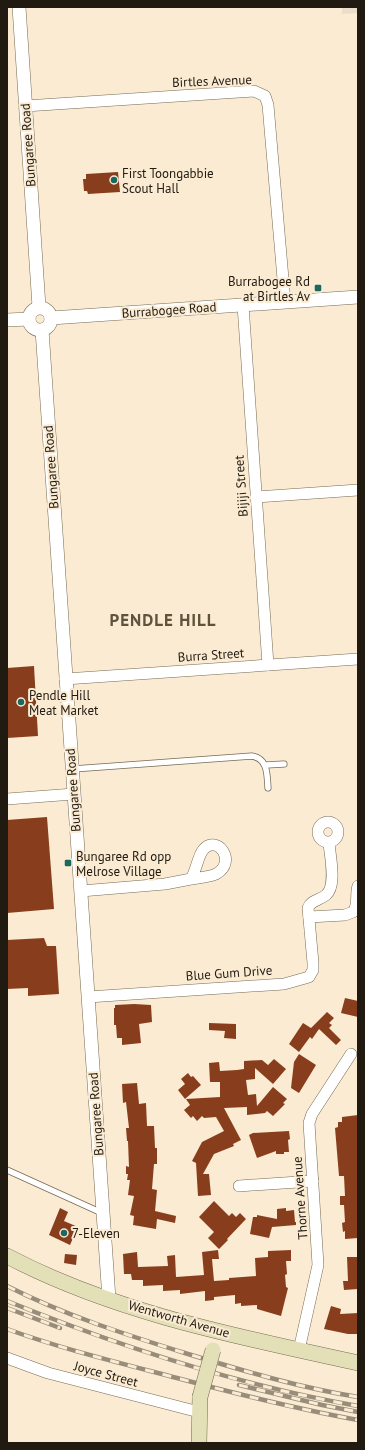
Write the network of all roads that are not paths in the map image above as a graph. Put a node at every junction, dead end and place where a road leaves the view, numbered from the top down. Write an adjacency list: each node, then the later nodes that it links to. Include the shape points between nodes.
1 (19, 7): 2 (street, Bungaree Road)
2 (25, 106): 4 (street, Birtles Avenue, via 254,91 265,96 268,105); 6 (street, Bungaree Road)
3 (358, 297): 4 (street, Burrabogee Road)
4 (285, 302): 5 (street, Burrabogee Road)
5 (242, 305): 7 (street, Burrabogee Road); 12 (street, Bijiji Street)
6 (39, 307): 7 (street, via 48,311); 8 (street, via 32,311)
7 (51, 318): 10 (street, via 50,324)
8 (29, 319): 9 (street); 10 (street, via 33,328)
9 (7, 320)
10 (42, 330): 15 (street, Bungaree Road)
11 (358, 490): 12 (street)
12 (256, 497): 14 (street, Bijiji Street)
13 (358, 659): 14 (street, Burra Street)
14 (268, 665): 15 (street, Burra Street)
15 (65, 679): 18 (street, Bungaree Road)
16 (284, 764): 17 (lane)
17 (266, 765): 18 (lane, via 259,758 252,756); 19 (lane)
18 (72, 769): 20 (street, Bungaree Road)
19 (268, 788)
20 (74, 794): 21 (street); 25 (street, Bungaree Road)
21 (7, 799)
22 (329, 843): 26 (street, Blue Gum Drive, via 332,884 327,894 310,905)
23 (191, 879): 25 (street, via 165,884)
24 (358, 886): 26 (street, via 356,909 353,912 345,915)
25 (81, 891): 27 (street, Bungaree Road)
26 (309, 917): 27 (street, Blue Gum Drive, via 313,970 307,979 284,984)
27 (88, 997): 32 (street, Bungaree Road)
28 (350, 1054): 30 (street, Thorne Avenue, via 310,1118)
29 (7, 1170): 32 (lane)
30 (312, 1181): 31 (street); 36 (street, Thorne Avenue, via 318,1265)
31 (239, 1186)
32 (103, 1213): 34 (street, Bungaree Road)
33 (7, 1256): 34 (main road, Wentworth Avenue)
34 (109, 1299): 35 (main road, Wentworth Avenue)
35 (218, 1331): 36 (main road, Wentworth Avenue); 39 (main road, bridge, via 200,1397)
36 (299, 1350): 38 (main road, Wentworth Avenue)
37 (7, 1358): 39 (street, Joyce Street, via 48,1373)
38 (358, 1363)
39 (199, 1412): 40 (main road)
40 (199, 1443)

